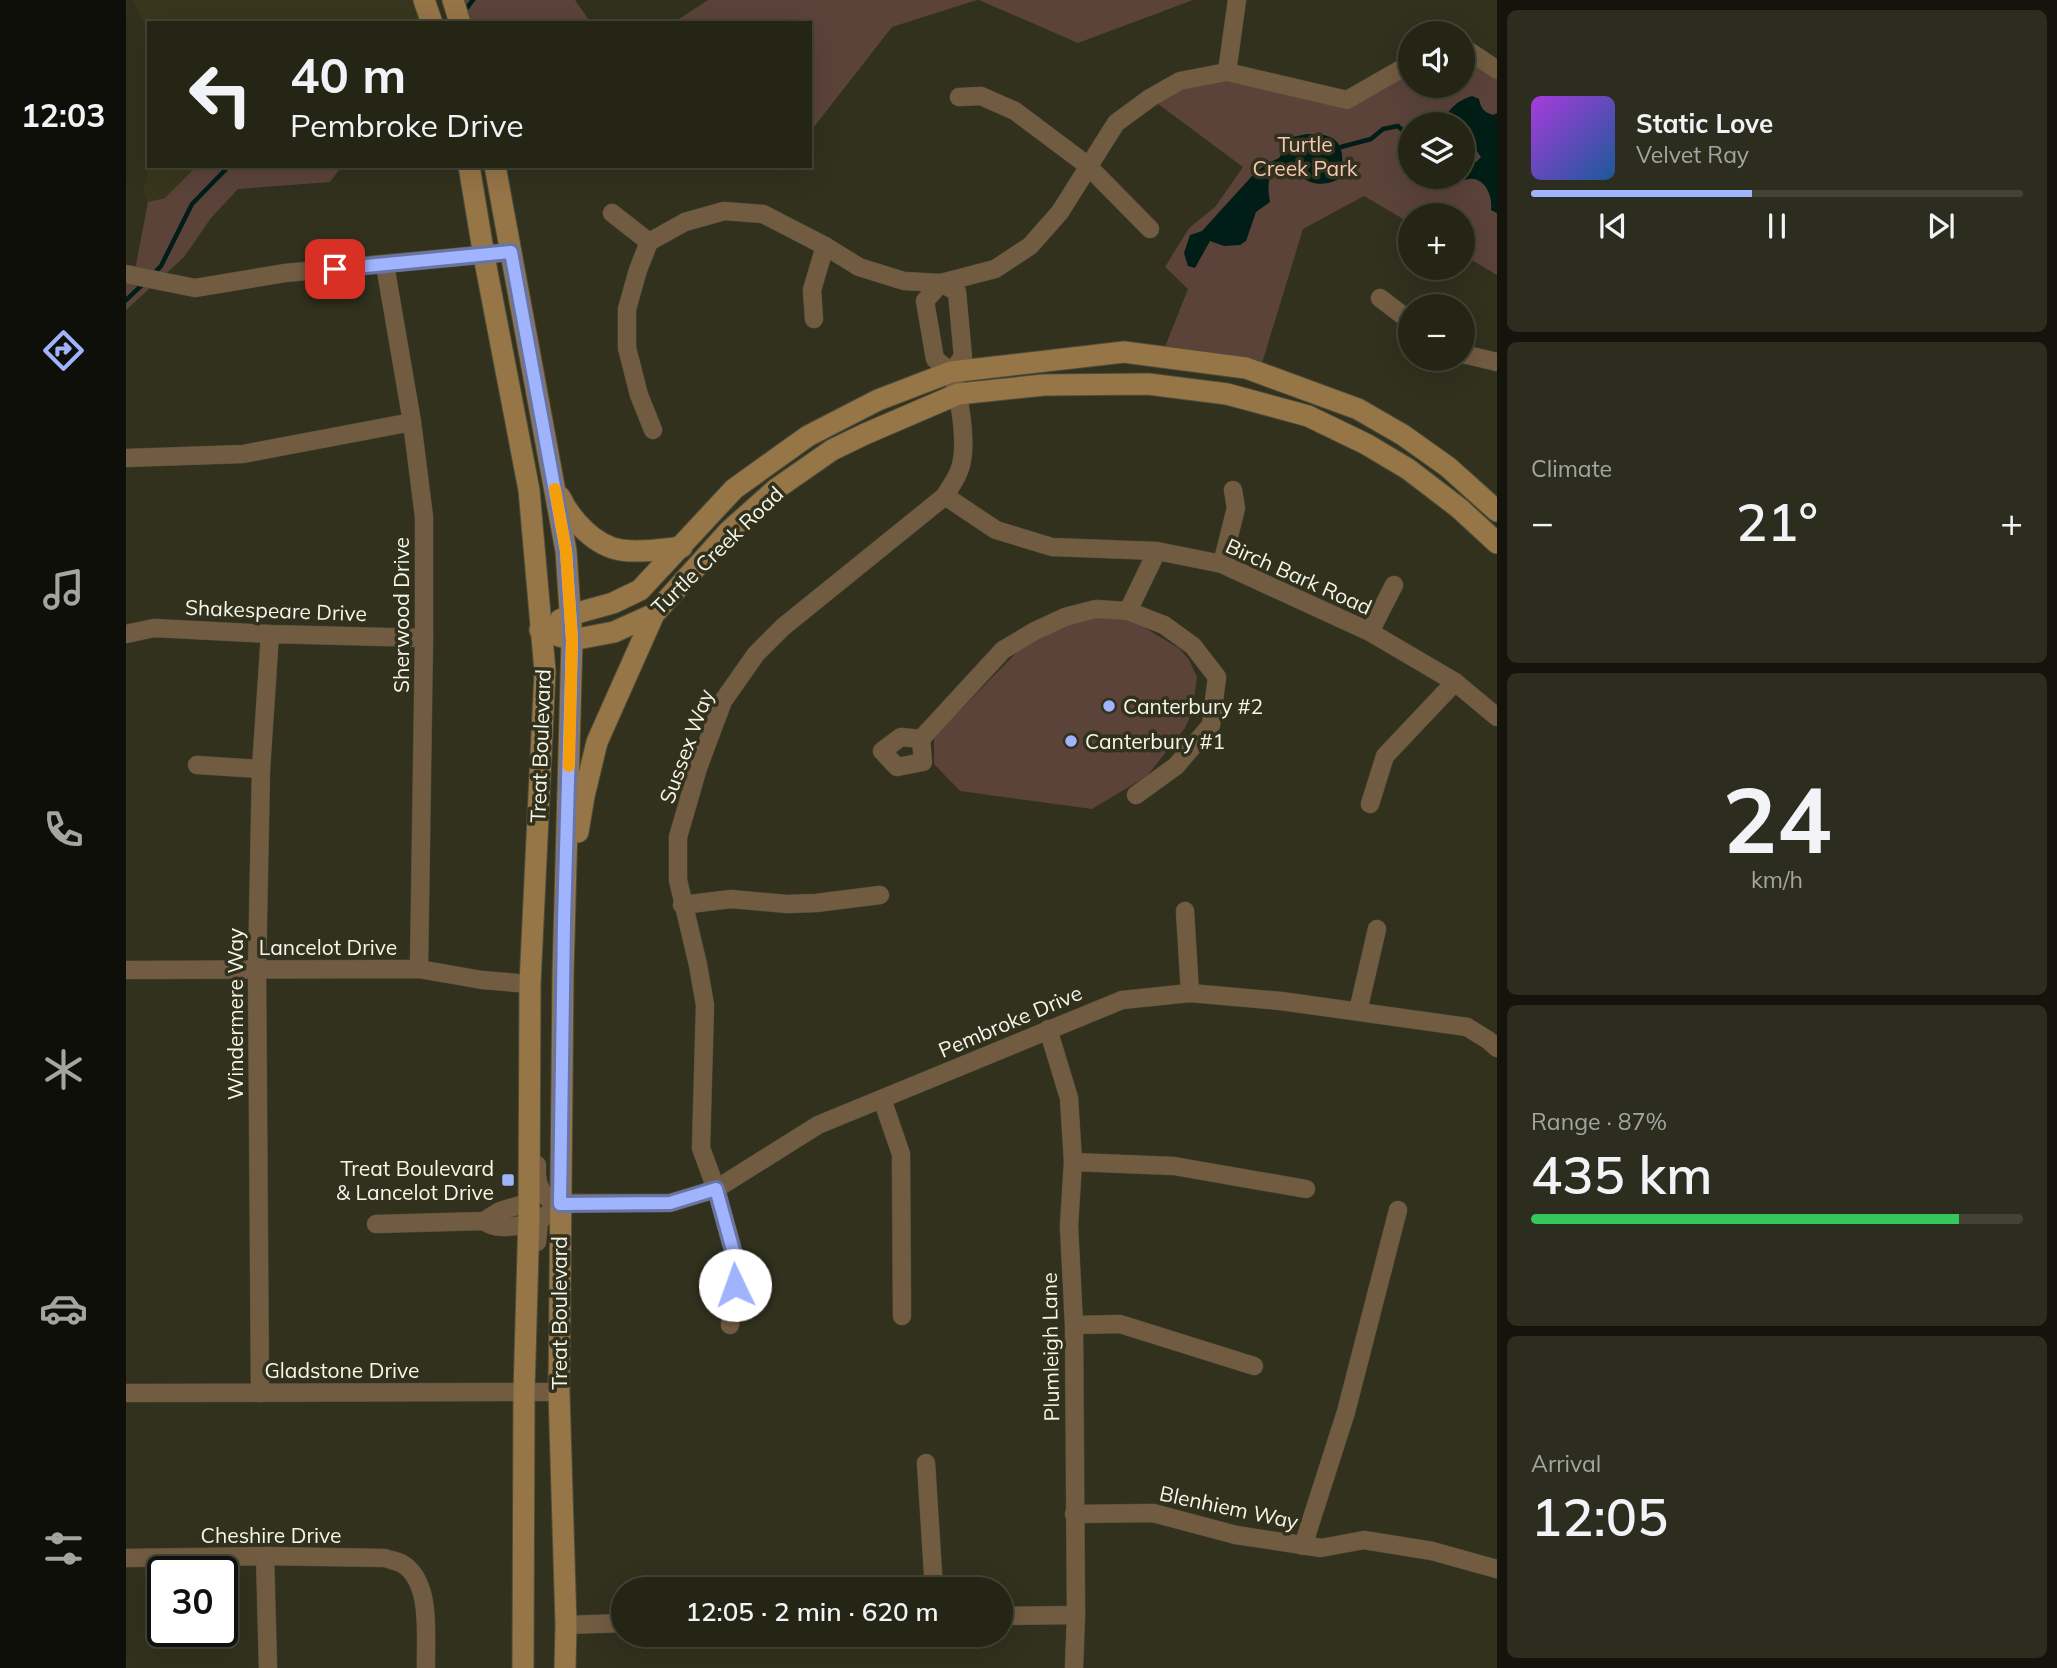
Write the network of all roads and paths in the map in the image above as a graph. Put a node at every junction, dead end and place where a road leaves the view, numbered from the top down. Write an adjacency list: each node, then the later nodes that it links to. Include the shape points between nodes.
1 (424, 0): 3 (main road)
2 (1237, 0): 7 (street)
3 (431, 21)
4 (1475, 55): 5 (street)
5 (1497, 69)
6 (1398, 71): 7 (street, via 1347,100)
7 (1227, 72): 9 (street, via 1180,81 1150,98 1116,123)
8 (959, 97): 9 (street, via 981,96 1015,111)
9 (1087, 165): 13 (street); 20 (street, via 1060,212 1030,246 995,269)
10 (469, 168): 17 (main road, Treat Boulevard)
11 (495, 168): 16 (main road, Treat Boulevard)
12 (612, 213): 14 (street)
13 (1150, 229)
14 (649, 242): 15 (street, via 685,222 724,211 763,214); 29 (street, via 627,309 628,348)
15 (825, 246): 20 (street, via 859,267 893,278); 23 (street, via 812,290)
16 (511, 252): 17 (street); 31 (main road, Treat Boulevard)
17 (484, 256): 18 (street); 43 (main road, Treat Boulevard, via 529,490)
18 (385, 265): 19 (street, via 285,273 195,288); 28 (street, Sherwood Drive)
19 (130, 275)
20 (941, 283): 26 (street, via 957,292 963,356); 26 (street, Sussex Way, via 925,300 935,359)
21 (1380, 298): 22 (street)
22 (1398, 312)
23 (814, 319)
24 (1475, 357): 25 (street)
25 (1497, 362)
26 (951, 372): 27 (street, Sussex Way); 34 (main road, Turtle Creek Road, via 1124,352 1246,368 1358,409 1381,422 1448,467); 36 (main road, Turtle Creek Road, via 878,400 807,436 734,489)
27 (958, 394): 33 (street, Sussex Way, via 960,471); 35 (main road, Turtle Creek Road, via 1044,385 1148,384 1227,394 1320,422 1366,444 1459,508); 41 (main road, Turtle Creek Road, via 832,450 776,489 729,531)
28 (412, 422): 30 (street, via 243,454); 47 (street, Sherwood Drive, via 424,517)
29 (653, 430)
30 (126, 458)
31 (555, 487): 36 (main road, via 587,534 619,550); 42 (main road, Treat Boulevard)
32 (1233, 490): 38 (street, via 1236,508)
33 (945, 496): 37 (street, Birch Bark Road, via 996,530 1052,547); 57 (street, Sussex Way, via 783,627 755,654 723,701 678,837)
34 (1497, 511)
35 (1497, 543)
36 (682, 547): 42 (main road, Turtle Creek Road, via 640,590)
37 (1157, 551): 38 (street, Birch Bark Road); 40 (street)
38 (1222, 564): 44 (street, Birch Bark Road)
39 (1394, 585): 44 (street)
40 (1128, 611): 51 (street, via 1096,609 1065,617 1003,650); 54 (street, via 1164,625 1193,646 1217,677 1211,725 1176,766)
41 (654, 614): 48 (main road, Turtle Creek Road, via 614,632); 59 (main road, via 597,742)
42 (570, 615): 43 (main road, Turtle Creek Road); 48 (main road, Treat Boulevard)
43 (540, 631): 48 (main road, Turtle Creek Road); 64 (main road, Treat Boulevard, via 545,671)
44 (1370, 632): 49 (street, Birch Bark Road)
45 (126, 634): 46 (street, Shakespeare Drive, via 154,628)
46 (270, 634): 47 (street, Shakespeare Drive); 53 (street, Windermere Way)
47 (424, 638): 61 (street, Sherwood Drive)
48 (572, 640): 59 (main road, Treat Boulevard)
49 (1455, 682): 50 (street, Birch Bark Road); 55 (street, via 1385,756)
50 (1497, 717)
51 (921, 739)
52 (197, 765): 53 (street)
53 (261, 769): 63 (street, Windermere Way)
54 (1136, 795)
55 (1370, 804)
56 (880, 895): 57 (street, via 787,904 731,899)
57 (682, 905): 72 (street, Sussex Way, via 705,1005 701,1148)
58 (1185, 911): 65 (street)
59 (564, 921): 74 (main road, Treat Boulevard)
60 (1377, 929): 66 (street)
61 (419, 969): 63 (street, Lancelot Drive); 64 (street, Lancelot Drive)
62 (126, 970): 63 (street, Lancelot Drive)
63 (257, 970): 86 (street, Windermere Way)
64 (530, 984): 69 (main road, Treat Boulevard)
65 (1190, 993): 66 (street, Pembroke Drive); 67 (street, Pembroke Drive, via 1122,1000)
66 (1358, 1011): 68 (street, Pembroke Drive, via 1467,1027)
67 (1048, 1029): 70 (street, Pembroke Drive); 71 (street, Plumleigh Lane, via 1069,1098)
68 (1497, 1048)
69 (530, 1052): 74 (street, via 538,1067 536,1179 548,1199); 76 (main road, Treat Boulevard)
70 (883, 1099): 72 (street, Pembroke Drive, via 818,1125); 79 (street, via 901,1154)
71 (1073, 1162): 73 (street, via 1174,1166); 81 (street, Plumleigh Lane, via 1069,1226)
72 (716, 1189): 74 (street, Pembroke Drive, via 670,1203); 80 (street, Sussex Way, via 737,1265)
73 (1306, 1189)
74 (560, 1204): 78 (street, via 539,1221 536,1259); 83 (main road, Treat Boulevard)
75 (1398, 1210): 89 (street, via 1346,1412)
76 (529, 1213): 77 (street, via 500,1211 484,1221); 78 (main road, Treat Boulevard)
77 (376, 1224)
78 (528, 1268): 84 (main road, Treat Boulevard)
79 (902, 1316)
80 (730, 1325)
81 (1074, 1325): 82 (street, via 1120,1324); 88 (street, Plumleigh Lane)
82 (1254, 1366)
83 (559, 1391): 84 (street, Gladstone Drive); 97 (main road, Treat Boulevard)
84 (524, 1392): 86 (street, Gladstone Drive); 100 (main road, Treat Boulevard)
85 (126, 1393): 86 (street, Gladstone Drive)
86 (260, 1393)
87 (926, 1463): 93 (street)
88 (1074, 1514): 89 (street, Blenhiem Way, via 1153,1513 1236,1535); 94 (street, Plumleigh Lane)
89 (1303, 1546): 92 (street, Blenhiem Way, via 1321,1548 1364,1540 1432,1551)
90 (265, 1556): 91 (street, Cheshire Drive); 98 (street); 99 (street, Cheshire Drive, via 400,1563 412,1573 424,1597)
91 (126, 1558)
92 (1497, 1569)
93 (933, 1577)
94 (1076, 1615): 95 (street); 102 (street, Plumleigh Lane)
95 (1013, 1616)
96 (611, 1623): 97 (street)
97 (566, 1625): 101 (main road, Treat Boulevard)
98 (268, 1668)
99 (426, 1668)
100 (523, 1668)
101 (565, 1668)
102 (1074, 1668)

